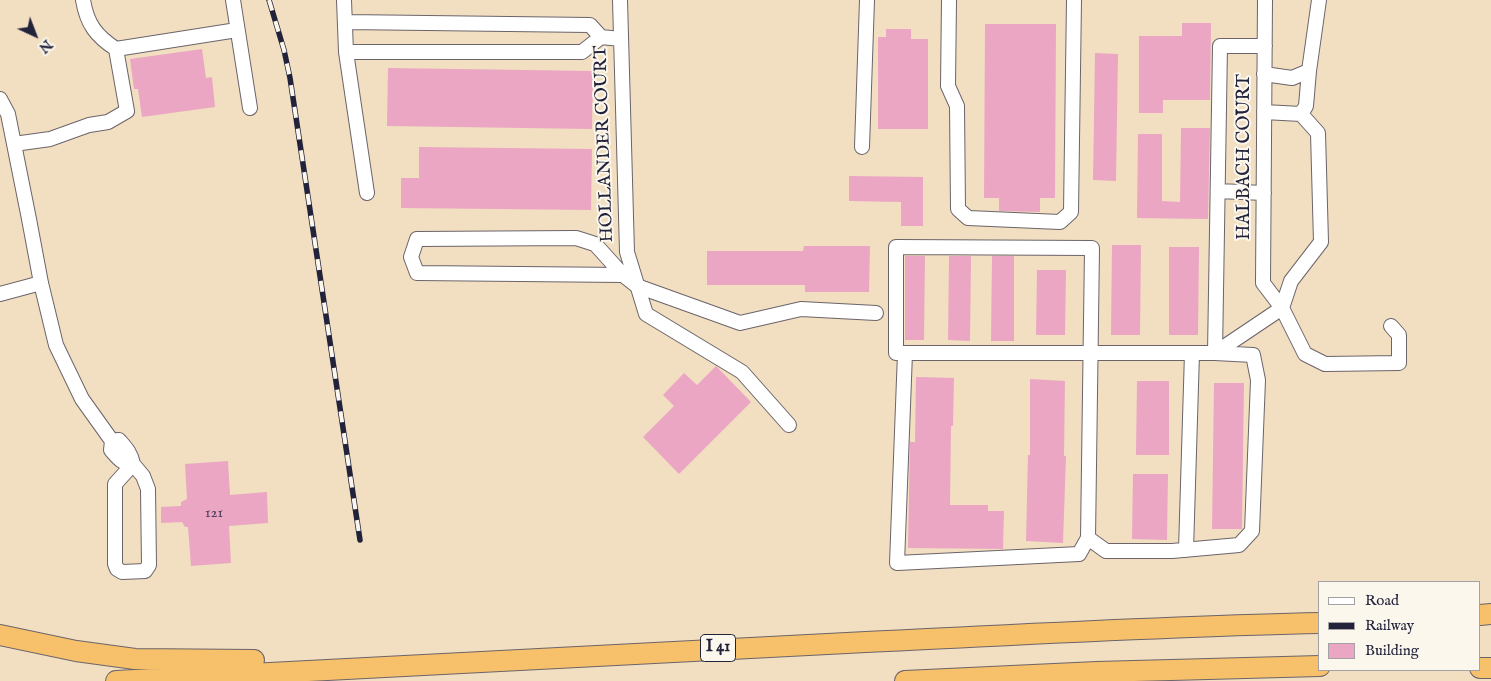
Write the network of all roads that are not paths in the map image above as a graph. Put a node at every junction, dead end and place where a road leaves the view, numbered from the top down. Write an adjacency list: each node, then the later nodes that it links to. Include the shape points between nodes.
1 (83, 0): 15 (street, via 86,15 96,34)
2 (233, 0): 11 (street)
3 (344, 0): 10 (street)
4 (620, 0): 13 (street, HOLLANDER COURT)
5 (867, 0): 24 (street)
6 (949, 0): 7 (street, via 948,86 957,106 958,209 968,218 1060,222 1071,212)
7 (1074, 0)
8 (1265, 0): 14 (street, HALBACH COURT)
9 (1319, 0): 17 (street)
10 (346, 22): 12 (street, via 590,25); 16 (street)
11 (237, 30): 15 (street); 20 (street)
12 (601, 37): 13 (street); 16 (street, via 582,52)
13 (621, 39): 30 (street, HOLLANDER COURT, via 627,252)
14 (1265, 46): 18 (street, HALBACH COURT); 25 (street, via 1220,46)
15 (116, 49): 23 (street, via 127,112 108,122 50,139)
16 (346, 52): 26 (street)
17 (1309, 71): 18 (street, via 1292,78); 22 (street, via 1306,106)
18 (1264, 74): 21 (street, HALBACH COURT)
19 (0, 99): 23 (street, via 8,114)
20 (250, 108)
21 (1264, 112): 22 (street); 27 (street, HALBACH COURT)
22 (1302, 114): 32 (street, via 1318,133 1321,242 1291,281)
23 (14, 144): 29 (street)
24 (862, 147)
25 (1218, 191): 27 (street); 38 (street)
26 (367, 192)
27 (1264, 193): 32 (street, HALBACH COURT, via 1263,283)
28 (623, 275): 28 (street, via 595,244 576,238 418,239 411,257 417,274); 30 (street)
29 (41, 283): 31 (street); 40 (street, via 56,345 82,399 112,441 111,450 122,462)
30 (637, 286): 33 (street, via 740,323 801,309); 39 (street, HOLLANDER COURT, via 646,314 742,372)
31 (0, 294)
32 (1282, 308): 34 (street, HALBACH COURT, via 1305,354 1325,364 1399,363 1399,335); 38 (street)
33 (876, 313)
34 (1392, 326)
35 (905, 353): 36 (street); 36 (street, via 896,353 896,246 1092,248); 41 (street, via 897,562 1079,554)
36 (1090, 353): 37 (street); 41 (street)
37 (1192, 353): 38 (street); 42 (street)
38 (1215, 353): 42 (street, via 1253,355 1258,380 1252,531 1239,545)
39 (789, 426)
40 (133, 464): 40 (street, via 148,489 149,565 145,572 122,572 115,564 115,484)
41 (1088, 538): 42 (street, via 1106,550)
42 (1186, 550)
43 (1318, 624): 45 (highway, I 41, via 1091,631)
44 (0, 635): 45 (highway, via 135,659 251,660)
45 (358, 666): 47 (highway, I 41)
46 (1318, 666): 48 (highway)
47 (116, 681)
48 (905, 681)

